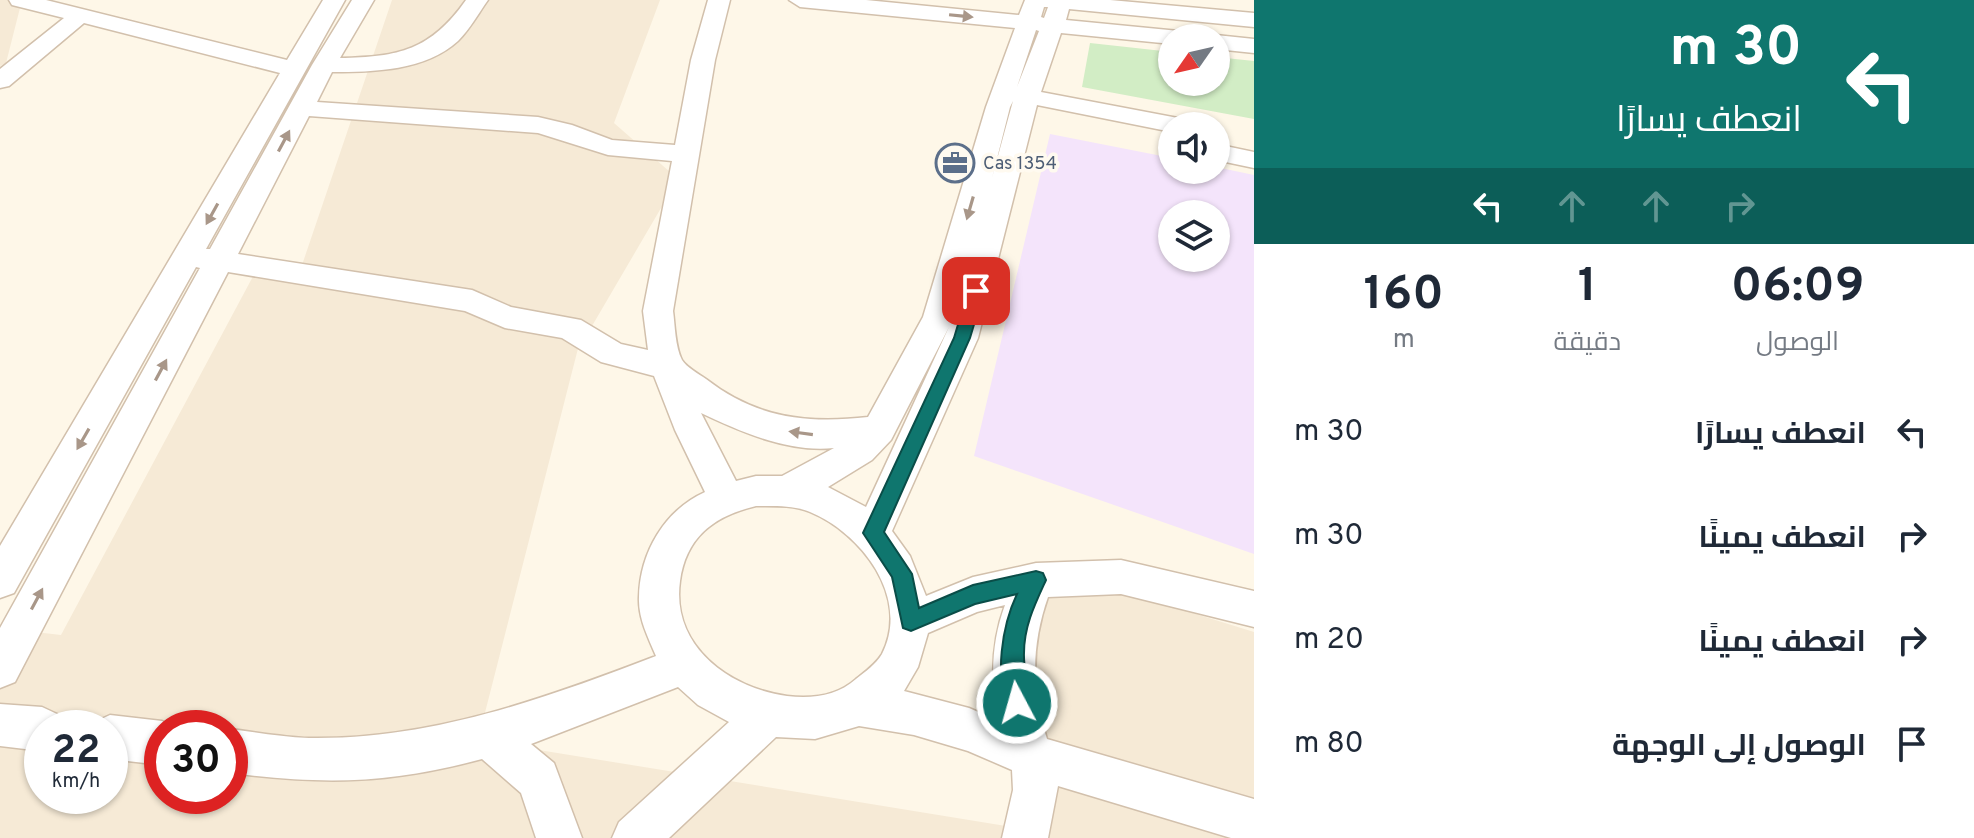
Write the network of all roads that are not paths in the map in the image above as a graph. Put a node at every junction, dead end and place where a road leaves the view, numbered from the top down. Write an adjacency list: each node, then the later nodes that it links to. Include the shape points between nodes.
1 (20, 0): 10 (street)
2 (334, 0): 16 (street)
3 (363, 0): 15 (street)
4 (477, 0): 15 (street, via 448,38 422,52 378,63)
5 (719, 0): 24 (street)
6 (800, 0): 9 (street, one-way to 9)
7 (1221, 0): 8 (street, via 1201,7)
8 (1100, 2): 9 (street); 11 (street)
9 (1043, 10): 12 (street); 18 (street)
10 (78, 17): 16 (street); 17 (street)
11 (1254, 20)
12 (1158, 34)
13 (1230, 43): 14 (street)
14 (1254, 46)
15 (324, 65): 19 (street)
16 (293, 69): 27 (street, one-way to 27)
17 (0, 81)
18 (1013, 101): 20 (street); 22 (street); 30 (street, one-way to 30, via 939,317); 33 (street, via 962,338)
19 (302, 108): 24 (street, via 551,127 608,147); 28 (street, one-way to 19)
20 (1158, 123)
21 (1230, 137): 23 (street)
22 (1158, 139)
23 (1254, 141)
24 (685, 154): 29 (street, via 659,289 659,334)
25 (1230, 155): 26 (street)
26 (1254, 160)
27 (189, 256): 28 (street); 35 (street, one-way to 35)
28 (220, 261): 29 (street, via 472,301 505,317 570,328 612,354); 39 (street, one-way to 28)
29 (666, 366): 30 (street, one-way to 29, via 822,436 765,426 714,404); 32 (street)
30 (879, 430): 31 (street, via 860,450)
31 (787, 491): 32 (street); 33 (street, via 848,513)
32 (726, 498): 38 (street, via 692,517 669,547 657,584 662,625)
33 (873, 533): 37 (street, via 901,574)
34 (1036, 580): 36 (street, via 1121,577); 37 (street, via 973,595); 46 (street, via 1024,602 1013,654 1020,720)
35 (0, 581)
36 (1254, 609)
37 (911, 621): 40 (street, via 897,668)
38 (683, 665): 41 (street, via 720,697); 44 (street)
39 (0, 668)
40 (860, 705): 41 (street, via 816,719); 46 (street, via 969,730)
41 (766, 717): 49 (street)
42 (0, 725): 43 (street)
43 (24, 727)
44 (490, 737): 45 (street, via 391,756 308,760); 48 (street, via 538,779)
45 (248, 753)
46 (1031, 756): 47 (street); 50 (street, via 1036,784)
47 (1254, 822)
48 (559, 838)
49 (635, 838)
50 (1025, 838)

